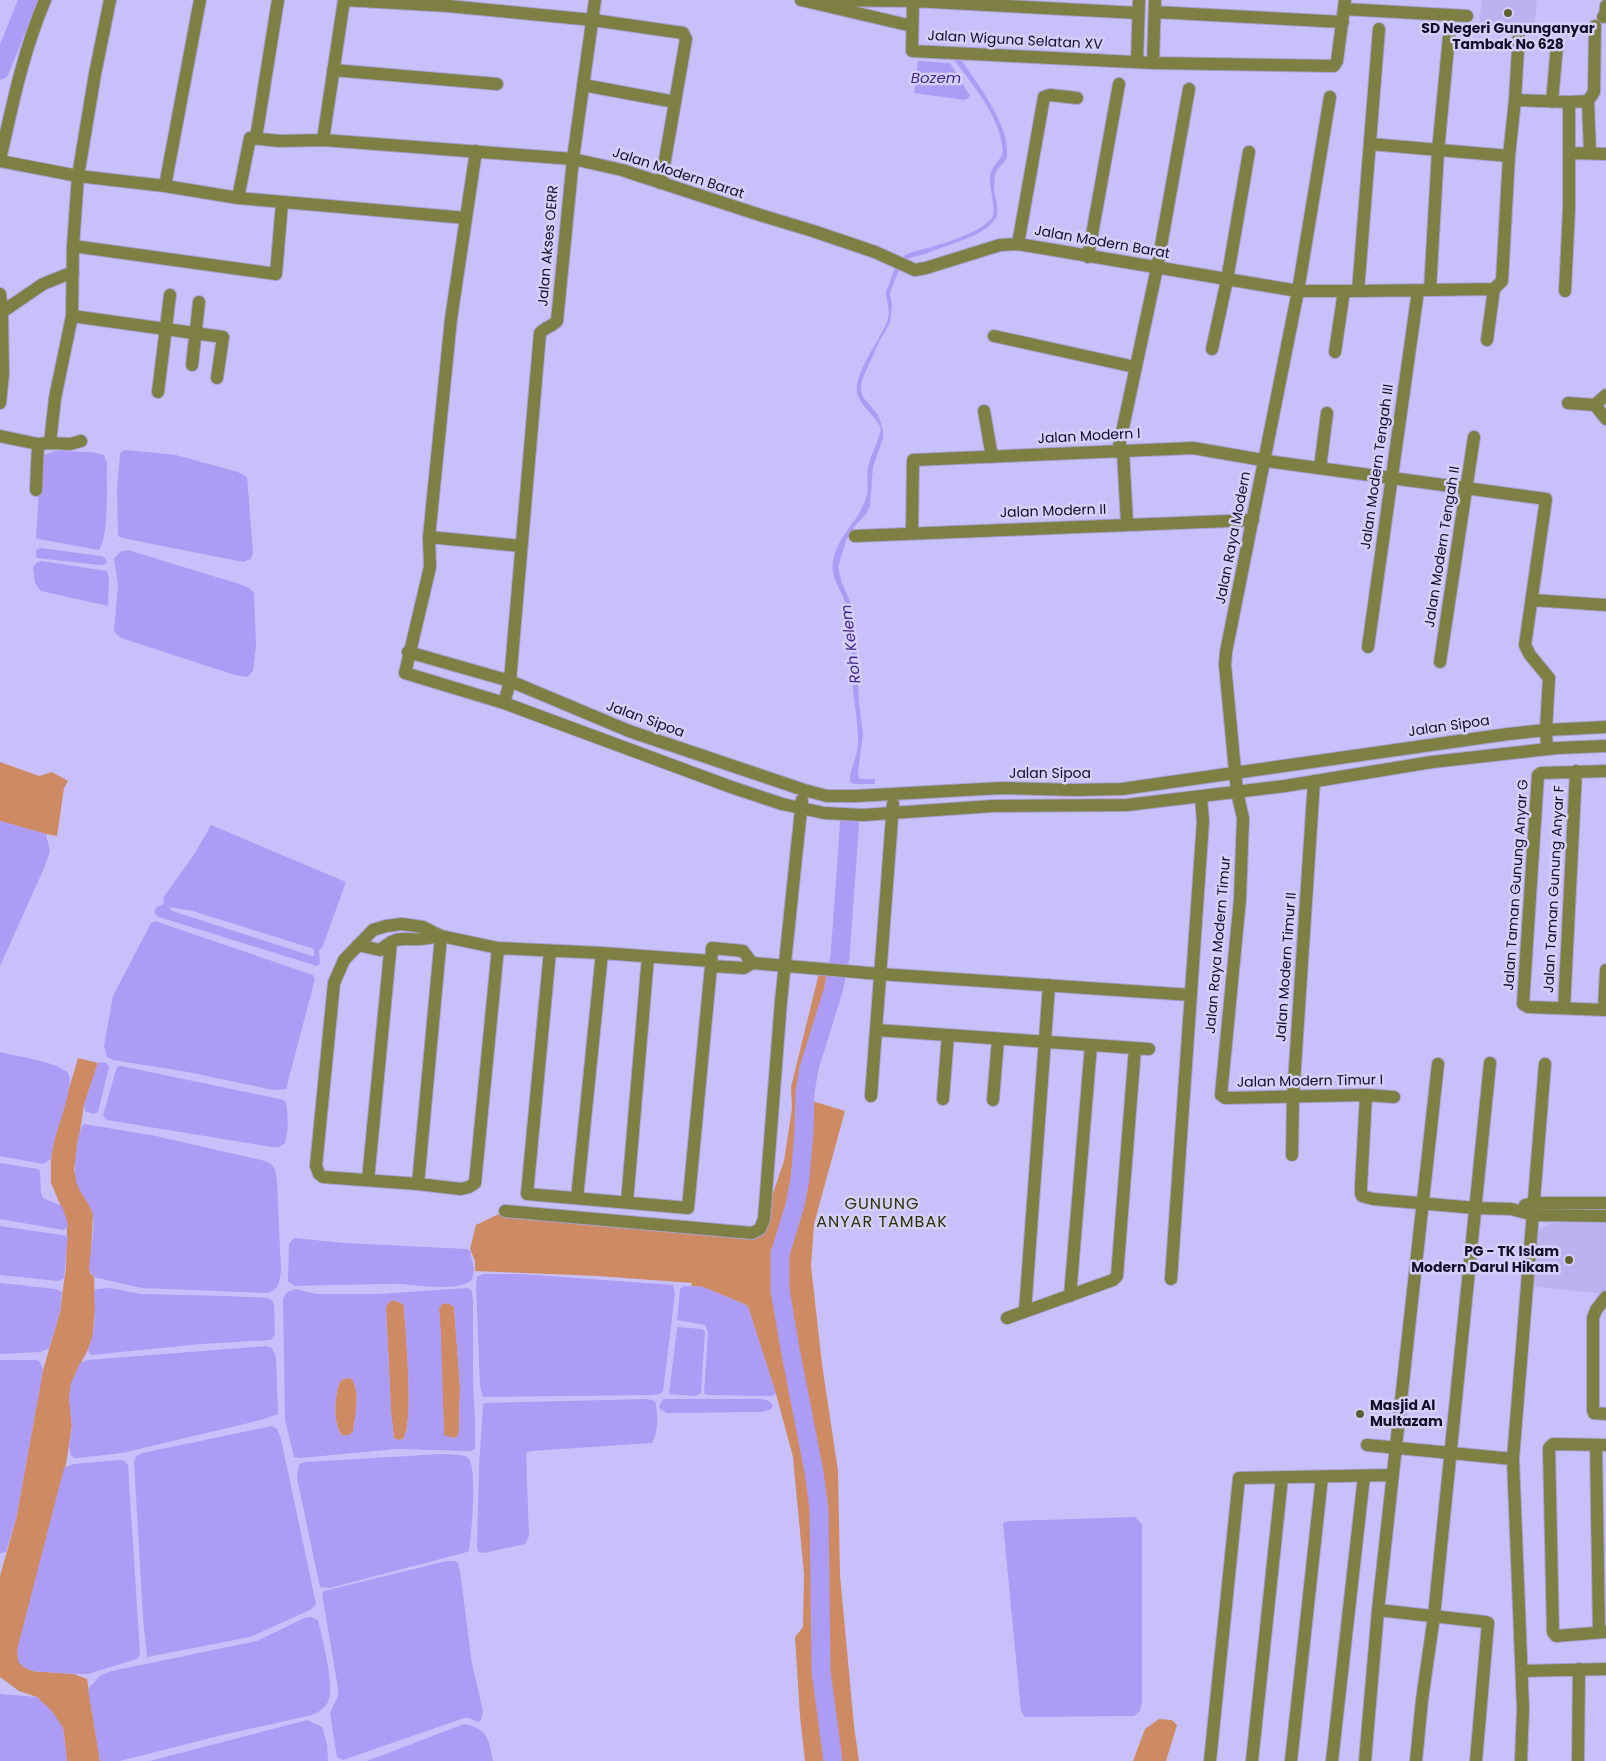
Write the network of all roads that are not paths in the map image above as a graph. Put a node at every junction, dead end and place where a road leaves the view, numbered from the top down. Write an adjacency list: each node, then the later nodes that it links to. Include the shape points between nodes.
1 (45, 0): 51 (street, via 25,54)
2 (110, 0): 52 (street)
3 (200, 0): 54 (street)
4 (278, 0): 40 (street)
5 (344, 0): 11 (street); 28 (street)
6 (519, 0): 17 (street)
7 (595, 0): 20 (street, Jalan Akses OERR)
8 (801, 0): 21 (street)
9 (814, 0): 12 (street)
10 (1139, 0): 16 (street)
11 (383, 1): 13 (street)
12 (914, 1): 16 (street); 21 (street, Jalan Wiguna Selatan XV)
13 (449, 3): 17 (street)
14 (1155, 6): 15 (street); 27 (street)
15 (1344, 10): 18 (street); 27 (street, via 1334,66)
16 (1138, 13): 26 (street)
17 (518, 14): 20 (street)
18 (1467, 16)
19 (1601, 16): 33 (street)
20 (593, 20): 31 (street, Jalan Akses OERR); 37 (street, via 683,33 686,39)
21 (912, 26): 26 (street, Jalan Wiguna Selatan XV, via 912,51)
22 (1450, 26): 44 (street, Jalan Modern Tengah III)
23 (1379, 29): 42 (street)
24 (1518, 32): 36 (street)
25 (1557, 45): 38 (street)
26 (1137, 62): 27 (street)
27 (1153, 63)
28 (333, 70): 29 (street); 41 (street)
29 (497, 84)
30 (1119, 84): 60 (street)
31 (583, 86): 37 (street); 50 (street, Jalan Akses OERR)
32 (1188, 89): 61 (street)
33 (1596, 95): 39 (street); 47 (street)
34 (1330, 97): 65 (street, Jalan Raya Modern)
35 (1077, 98): 58 (street, via 1050,95 1044,98)
36 (1516, 100): 38 (street); 49 (street)
37 (675, 102): 53 (street)
38 (1552, 102): 39 (street)
39 (1569, 102): 46 (street)
40 (256, 138): 41 (street, Jalan Modern Barat); 55 (street, via 250,138)
41 (323, 140): 43 (street, Jalan Modern Barat)
42 (1370, 144): 44 (street); 67 (street)
43 (476, 151): 50 (street, Jalan Modern Barat); 57 (street)
44 (1438, 151): 49 (street); 68 (street, Jalan Modern Tengah III)
45 (1249, 152): 63 (street)
46 (1569, 153): 47 (street); 69 (street)
47 (1590, 154): 48 (street)
48 (1606, 154)
49 (1509, 156): 64 (street, via 1502,282)
50 (573, 159): 53 (street, Jalan Modern Barat); 108 (street, Jalan Akses OERR, via 557,320 540,333)
51 (0, 160): 52 (street)
52 (78, 171): 54 (street); 59 (street)
53 (661, 183): 58 (street, Jalan Modern Barat, via 875,252 916,270 1000,245)
54 (166, 186): 55 (street)
55 (238, 198): 56 (street)
56 (282, 203): 57 (street); 59 (street, via 276,274)
57 (466, 218): 107 (street, via 451,319)
58 (1018, 244): 60 (street, Jalan Modern Barat)
59 (73, 246): 62 (street)
60 (1088, 257): 61 (street, Jalan Modern Barat)
61 (1157, 268): 63 (street, Jalan Modern Barat); 82 (street)
62 (73, 272): 73 (street, via 44,284); 74 (street)
63 (1226, 280): 65 (street, Jalan Modern Barat); 79 (street)
64 (1494, 289): 68 (street, Jalan Modern Barat); 78 (street)
65 (1298, 291): 66 (street, Jalan Modern Barat); 98 (street, Jalan Raya Modern)
66 (1344, 291): 67 (street, Jalan Modern Barat); 80 (street)
67 (1358, 291): 68 (street, Jalan Modern Barat)
68 (1424, 291): 100 (street, Jalan Modern Tengah III)
69 (1565, 291)
70 (0, 294): 73 (street)
71 (170, 295): 75 (street)
72 (199, 302): 76 (street)
73 (2, 312): 86 (street)
74 (72, 316): 75 (street); 95 (street)
75 (166, 330): 76 (street); 84 (street)
76 (195, 334): 81 (street); 83 (street, via 223,337)
77 (994, 336): 82 (street)
78 (1487, 340)
79 (1212, 349)
80 (1335, 352)
81 (192, 365)
82 (1135, 367): 96 (street)
83 (217, 378)
84 (158, 392)
85 (1606, 395): 88 (street)
86 (0, 403)
87 (1568, 403): 88 (street)
88 (1595, 405): 91 (street)
89 (984, 411): 97 (street)
90 (1326, 413): 99 (street)
91 (1606, 419)
92 (0, 436): 95 (street)
93 (1474, 437): 101 (street, Jalan Modern Tengah II)
94 (81, 441): 95 (street)
95 (44, 443): 102 (street)
96 (1121, 451): 97 (street, Jalan Modern I); 98 (street, Jalan Modern I, via 1193,448); 104 (street)
97 (992, 457): 105 (street, Jalan Modern I, via 913,460)
98 (1265, 461): 99 (street, Jalan Modern I); 103 (street, Jalan Raya Modern)
99 (1320, 468): 100 (street, Jalan Modern I)
100 (1392, 478): 101 (street, Jalan Modern I); 111 (street, Jalan Modern Tengah III)
101 (1467, 488): 109 (street, Jalan Modern I, via 1546,499); 113 (street, Jalan Modern Tengah II)
102 (36, 490)
103 (1253, 520): 104 (street, Jalan Modern II); 122 (street, Jalan Raya Modern, via 1226,659)
104 (1126, 524): 105 (street, Jalan Modern II)
105 (912, 532): 106 (street, Jalan Modern II)
106 (855, 536)
107 (429, 537): 108 (street); 112 (street, via 430,567)
108 (521, 546): 114 (street)
109 (1532, 600): 110 (street); 117 (street, via 1525,645 1549,678)
110 (1606, 605)
111 (1368, 647)
112 (408, 652): 114 (street, Jalan Sipoa); 115 (street, via 405,673)
113 (1440, 662)
114 (510, 681): 115 (street); 126 (street, Jalan Sipoa, via 629,731)
115 (504, 703): 130 (street, via 732,787)
116 (1606, 727): 117 (street, Jalan Sipoa)
117 (1546, 730): 119 (street); 120 (street, Jalan Sipoa)
118 (1606, 746): 119 (street)
119 (1547, 749): 124 (street)
120 (1351, 756): 122 (street, Jalan Sipoa); 124 (street)
121 (1606, 771): 123 (street, Jalan Taman Gunung Anyar G)
122 (1235, 772): 127 (street, Jalan Raya Modern); 128 (street, Jalan Sipoa, via 1122,789 1002,788)
123 (1576, 772): 146 (street, Jalan Taman Gunung Anyar F); 146 (street, Jalan Taman Gunung Anyar G, via 1541,774 1537,778 1523,1004 1528,1007)
124 (1354, 774): 125 (street)
125 (1314, 781): 127 (street); 160 (street, Jalan Modern Timur II)
126 (804, 790): 128 (street, Jalan Sipoa, via 827,796); 130 (street)
127 (1237, 792): 129 (street); 162 (street, Jalan Raya Modern Timur, via 1243,818 1240,899 1221,1088)
128 (892, 794): 131 (street)
129 (1201, 797): 131 (street, via 1127,805 993,806); 145 (street, via 1203,821)
130 (801, 807): 131 (street, via 824,813 863,815); 141 (street)
131 (893, 812): 143 (street)
132 (441, 936): 133 (street, via 402,937); 134 (street, via 423,926 402,924 373,930); 135 (street); 167 (street)
133 (391, 942): 134 (street, via 380,950); 166 (street)
134 (358, 945): 166 (street, via 344,960 334,984 316,1166 323,1177)
135 (498, 948): 136 (street); 167 (street, via 475,1183 461,1189)
136 (550, 951): 137 (street); 168 (street, via 527,1194)
137 (602, 953): 138 (street); 168 (street)
138 (648, 957): 140 (street); 169 (street)
139 (752, 963): 140 (street, via 744,968); 140 (street, via 743,951 712,948); 141 (street)
140 (711, 964): 169 (street, via 688,1208)
141 (785, 966): 143 (street); 174 (street, via 764,1219 760,1229 752,1233)
142 (1606, 970): 147 (street)
143 (880, 974): 144 (street); 148 (street)
144 (1049, 985): 145 (street); 151 (street)
145 (1191, 995): 176 (street)
146 (1564, 1008): 147 (street)
147 (1605, 1010)
148 (876, 1030): 149 (street); 159 (street)
149 (948, 1035): 150 (street); 163 (street)
150 (998, 1039): 151 (street); 164 (street)
151 (1045, 1042): 152 (street); 179 (street)
152 (1090, 1045): 153 (street); 177 (street)
153 (1135, 1048): 154 (street); 177 (street, via 1118,1276)
154 (1150, 1049)
155 (1490, 1063): 172 (street)
156 (1438, 1064): 170 (street)
157 (1544, 1064): 173 (street)
158 (1366, 1095): 160 (street, Jalan Modern Timur I); 161 (street, Jalan Modern Timur I); 170 (street, via 1362,1196)
159 (871, 1096)
160 (1293, 1097): 162 (street, Jalan Modern Timur I); 165 (street, Jalan Modern Timur II)
161 (1394, 1097)
162 (1225, 1098)
163 (943, 1099)
164 (993, 1100)
165 (1292, 1155)
166 (368, 1180): 167 (street)
167 (418, 1184)
168 (577, 1198): 169 (street)
169 (627, 1202)
170 (1422, 1203): 172 (street); 184 (street)
171 (1606, 1203): 173 (street)
172 (1475, 1208): 173 (street); 185 (street)
173 (1534, 1209): 175 (street); 186 (street)
174 (505, 1211)
175 (1606, 1216)
176 (1171, 1279)
177 (1070, 1296): 179 (street)
178 (1606, 1297): 181 (street, via 1593,1318 1593,1410 1594,1413)
179 (1025, 1311): 180 (street)
180 (1007, 1318)
181 (1606, 1414)
182 (1367, 1445): 184 (street)
183 (1601, 1445): 193 (street); 193 (street, via 1553,1444 1549,1448 1553,1632 1556,1636)
184 (1396, 1447): 185 (street); 187 (street)
185 (1450, 1454): 186 (street); 192 (street)
186 (1513, 1459): 196 (street)
187 (1393, 1475): 188 (street); 191 (street)
188 (1364, 1476): 189 (street); 200 (street)
189 (1322, 1477): 190 (street); 199 (street)
190 (1282, 1478): 197 (street, via 1239,1478); 198 (street)
191 (1378, 1610): 192 (street); 201 (street)
192 (1434, 1616): 202 (street); 203 (street, via 1488,1624)
193 (1602, 1632)
194 (1606, 1668): 195 (street)
195 (1579, 1669): 196 (street); 205 (street)
196 (1522, 1671): 204 (street)
197 (1210, 1761)
198 (1252, 1761)
199 (1291, 1761)
200 (1332, 1761)
201 (1365, 1761)
202 (1416, 1761)
203 (1476, 1761)
204 (1521, 1761)
205 (1578, 1761)

